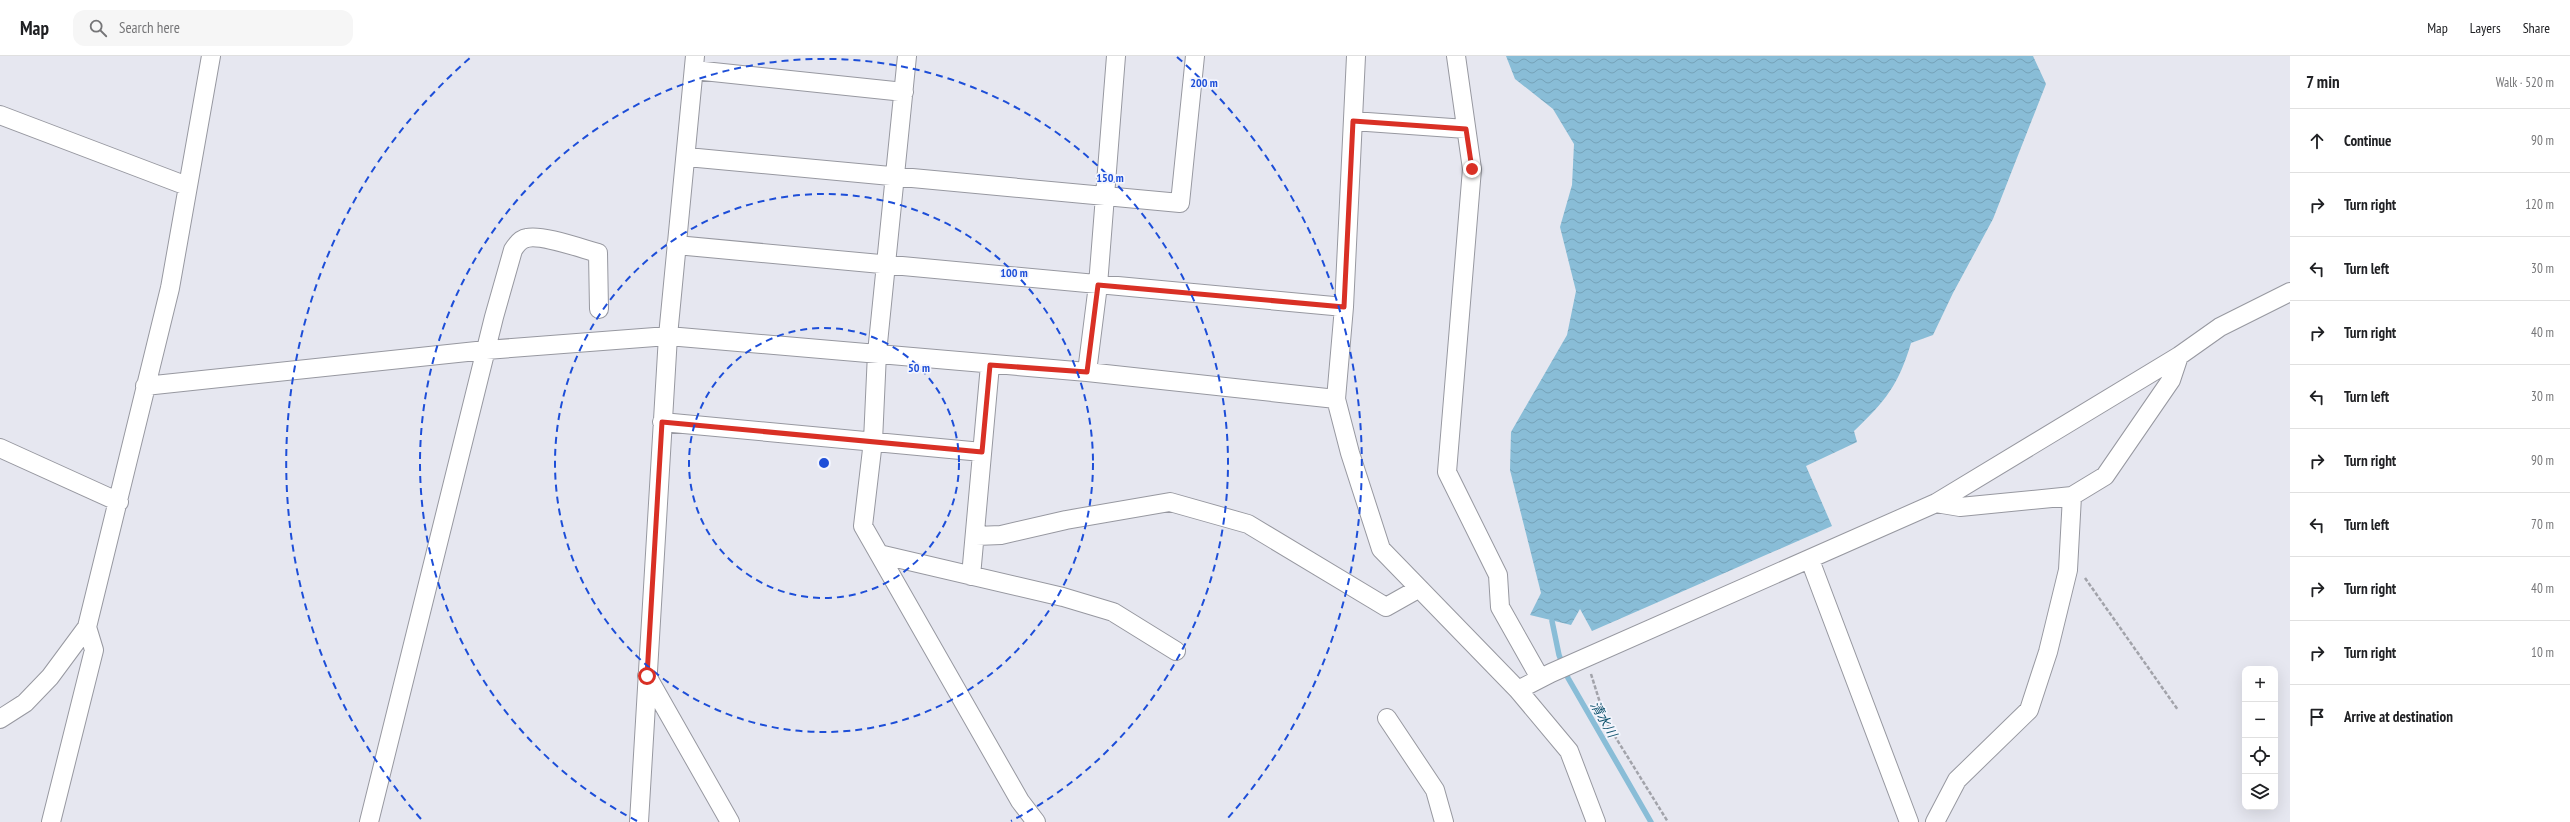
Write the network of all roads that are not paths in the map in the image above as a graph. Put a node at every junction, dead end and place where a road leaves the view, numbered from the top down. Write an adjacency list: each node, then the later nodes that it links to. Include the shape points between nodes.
1 (211, 56): 14 (street)
2 (907, 56): 8 (street)
3 (1116, 56): 15 (street)
4 (1196, 56): 15 (street, via 1180,203)
5 (1356, 56): 10 (street)
6 (1456, 56): 11 (street)
7 (695, 63): 8 (street); 12 (street)
8 (904, 92): 13 (street)
9 (0, 115): 14 (street)
10 (1353, 121): 11 (street); 20 (street)
11 (1466, 129): 44 (street, via 1472,169 1447,472 1498,575 1500,607)
12 (687, 158): 13 (street); 16 (street)
13 (897, 178): 15 (street); 17 (street)
14 (188, 186): 28 (street, via 170,288)
15 (1103, 196): 18 (street)
16 (676, 245): 17 (street); 22 (street)
17 (887, 266): 18 (street); 24 (street)
18 (1098, 285): 20 (street); 27 (street)
19 (2290, 292): 25 (street, via 2220,327)
20 (1344, 307): 29 (street)
21 (599, 309): 23 (street, via 598,253 538,238 527,238 519,242 513,250)
22 (668, 336): 23 (street); 24 (street); 30 (street)
23 (486, 350): 28 (street); 50 (street)
24 (877, 353): 26 (street); 31 (street)
25 (2179, 356): 34 (street, via 2171,380 2105,476); 36 (street)
26 (990, 365): 27 (street); 33 (street)
27 (1087, 372): 29 (street)
28 (145, 386): 35 (street)
29 (1336, 399): 41 (street, via 1350,453 1381,549)
30 (662, 422): 31 (street); 45 (street)
31 (873, 441): 33 (street); 38 (street, via 863,526)
32 (0, 448): 35 (street)
33 (982, 452): 37 (street)
34 (2072, 496): 36 (street, via 1960,507); 57 (street, via 2068,570 2048,652 2029,710 1957,780)
35 (119, 502): 42 (street)
36 (1936, 503): 39 (street)
37 (976, 536): 40 (street); 41 (street, via 1001,535 1170,502 1248,524 1386,607)
38 (879, 554): 40 (street); 53 (street, via 1020,801)
39 (1810, 560): 44 (street); 56 (street)
40 (971, 576): 43 (street, via 1063,597 1113,612)
41 (1418, 589): 46 (street)
42 (87, 627): 48 (street, via 50,677 25,702); 49 (street, via 94,650)
43 (1176, 651)
44 (1546, 675): 46 (street)
45 (647, 676): 51 (street); 52 (street)
46 (1518, 690): 55 (street, via 1569,751)
47 (1387, 718): 54 (street, via 1435,790)
48 (0, 719)
49 (51, 822)
50 (369, 822)
51 (639, 822)
52 (730, 822)
53 (1036, 822)
54 (1444, 822)
55 (1596, 822)
56 (1909, 822)
57 (1935, 822)

